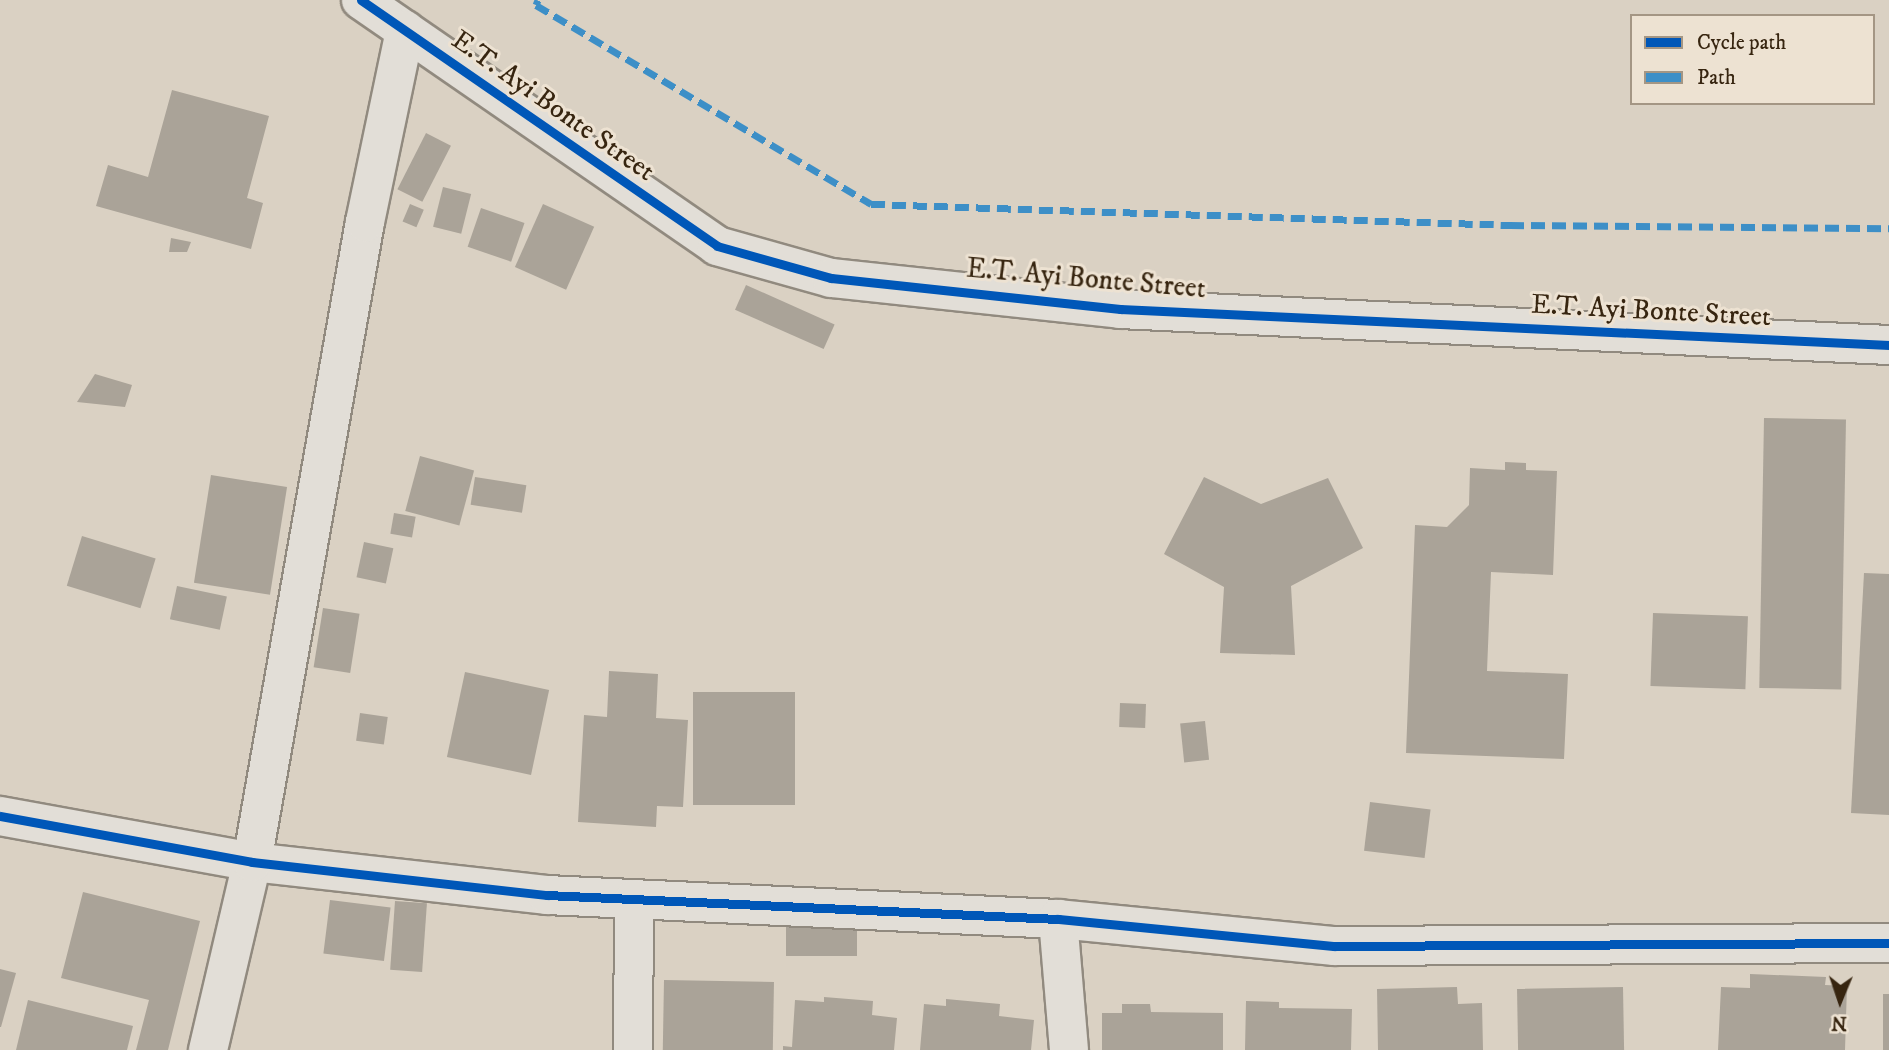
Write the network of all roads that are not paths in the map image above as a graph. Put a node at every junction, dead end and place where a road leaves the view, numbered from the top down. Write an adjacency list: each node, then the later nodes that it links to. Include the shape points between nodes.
1 (360, 0): 2 (street, E.T. Ayi Bonte Street)
2 (405, 30): 3 (street, E.T. Ayi Bonte Street, via 717,246 831,278 1120,309); 5 (street, via 365,222)
3 (1889, 345)
4 (0, 816): 5 (street)
5 (252, 862): 6 (street, via 547,895); 9 (street)
6 (634, 899): 7 (street); 10 (street)
7 (1058, 919): 8 (street, via 1334,946); 11 (street)
8 (1889, 943)
9 (208, 1050)
10 (633, 1050)
11 (1069, 1050)

